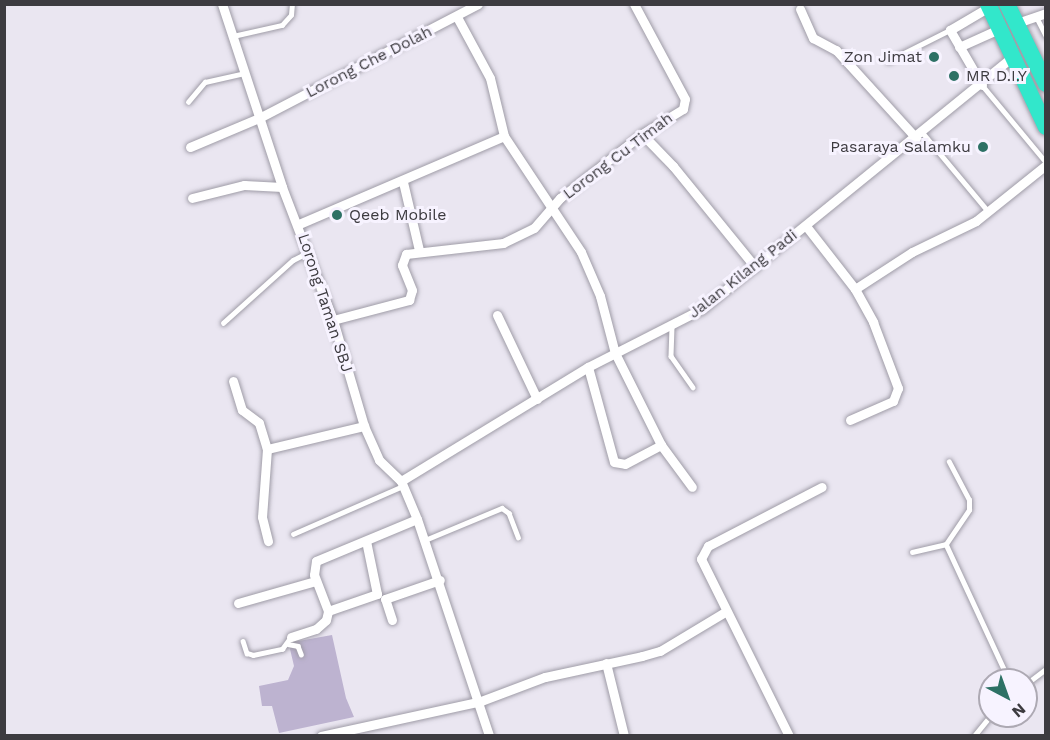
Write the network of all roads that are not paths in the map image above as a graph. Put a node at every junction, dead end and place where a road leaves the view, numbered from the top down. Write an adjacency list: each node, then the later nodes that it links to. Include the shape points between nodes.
1 (222, 4): 13 (street, Lorong Taman SBJ)
2 (292, 4): 13 (lane, via 291,15 282,25)
3 (478, 4): 9 (street, Lorong Che Dolah)
4 (634, 4): 25 (street, Lorong Cu Timah, via 685,105)
5 (1007, 4): 10 (highway)
6 (989, 6): 11 (highway); 12 (street)
7 (800, 9): 26 (street, via 813,38 836,50)
8 (1041, 15): 10 (street); 14 (lane)
9 (457, 17): 23 (street, Lorong Che Dolah); 27 (street, via 490,78)
10 (1016, 23): 11 (street); 15 (highway)
11 (999, 29): 16 (street); 17 (highway)
12 (950, 30): 16 (street); 18 (lane)
13 (232, 36): 19 (street, Lorong Taman SBJ)
14 (1046, 36)
15 (1027, 45): 17 (street, Jalan Kilang Padi); 20 (highway)
16 (959, 47): 21 (street)
17 (1011, 58): 21 (street, Jalan Kilang Padi); 24 (highway)
18 (888, 61)
19 (244, 73): 22 (lane, via 205,82); 23 (street, Lorong Taman SBJ)
20 (1046, 84)
21 (982, 85): 26 (street, Jalan Kilang Padi); 29 (lane)
22 (188, 102)
23 (259, 118): 28 (street, Lorong Che Dolah); 31 (street, Lorong Taman SBJ)
24 (1046, 128)
25 (642, 134): 33 (street, Lorong Cu Timah); 39 (street)
26 (919, 135): 34 (lane); 36 (street, Jalan Kilang Padi)
27 (504, 136): 30 (street); 33 (street)
28 (190, 147)
29 (1046, 164): 34 (street)
30 (403, 182): 35 (street); 37 (street)
31 (282, 188): 32 (street, via 244,185); 35 (street, Lorong Taman SBJ)
32 (192, 198)
33 (551, 209): 37 (street, Lorong Cu Timah, via 534,228 503,243); 45 (street, via 592,273)
34 (988, 211): 40 (street, via 962,230 894,262)
35 (299, 224): 38 (street, Lorong Taman SBJ)
36 (806, 226): 39 (street, Jalan Kilang Padi); 40 (street)
37 (419, 250): 42 (street, via 402,260 412,290 409,300)
38 (310, 252): 42 (street, Lorong Taman SBJ); 43 (lane, via 293,260)
39 (755, 267): 44 (street, Jalan Kilang Padi, via 704,308)
40 (855, 289): 50 (street, via 884,346 899,393 893,401)
41 (497, 315): 49 (street)
42 (333, 320): 51 (street, Lorong Taman SBJ)
43 (222, 323)
44 (672, 327): 45 (street, Jalan Kilang Padi); 48 (lane, via 671,356)
45 (615, 353): 46 (street, Jalan Kilang Padi); 52 (street)
46 (588, 367): 49 (street, Jalan Kilang Padi); 52 (street, via 614,462 625,464)
47 (233, 381): 53 (street, via 242,410 258,423)
48 (693, 387)
49 (537, 399): 55 (street, Jalan Kilang Padi)
50 (850, 420)
51 (363, 426): 53 (street); 55 (street, Lorong Taman SBJ, via 379,460)
52 (661, 445): 56 (street)
53 (267, 449): 62 (street, via 262,517)
54 (949, 462): 64 (lane, via 970,507)
55 (402, 483): 58 (street); 59 (lane)
56 (692, 487)
57 (822, 487): 70 (street, via 703,551 702,566)
58 (417, 519): 61 (street); 63 (street)
59 (293, 534)
60 (518, 537): 61 (lane, via 509,513 502,508)
61 (425, 540): 66 (street)
62 (268, 541)
63 (366, 541): 67 (street, via 316,561); 69 (street, via 377,594)
64 (946, 544): 65 (lane); 76 (lane)
65 (912, 552)
66 (440, 580): 71 (street, via 385,599); 77 (street)
67 (316, 581): 68 (street); 69 (street)
68 (238, 603)
69 (328, 611): 72 (street, via 319,627)
70 (725, 612): 75 (street, via 660,651); 81 (street)
71 (392, 620)
72 (290, 640): 73 (lane, via 282,649 253,655); 74 (lane)
73 (243, 641)
74 (301, 654)
75 (606, 663): 77 (street, via 511,687); 80 (street)
76 (1003, 668)
77 (481, 701): 78 (street); 79 (street)
78 (321, 735)
79 (489, 735)
80 (624, 735)
81 (789, 735)

